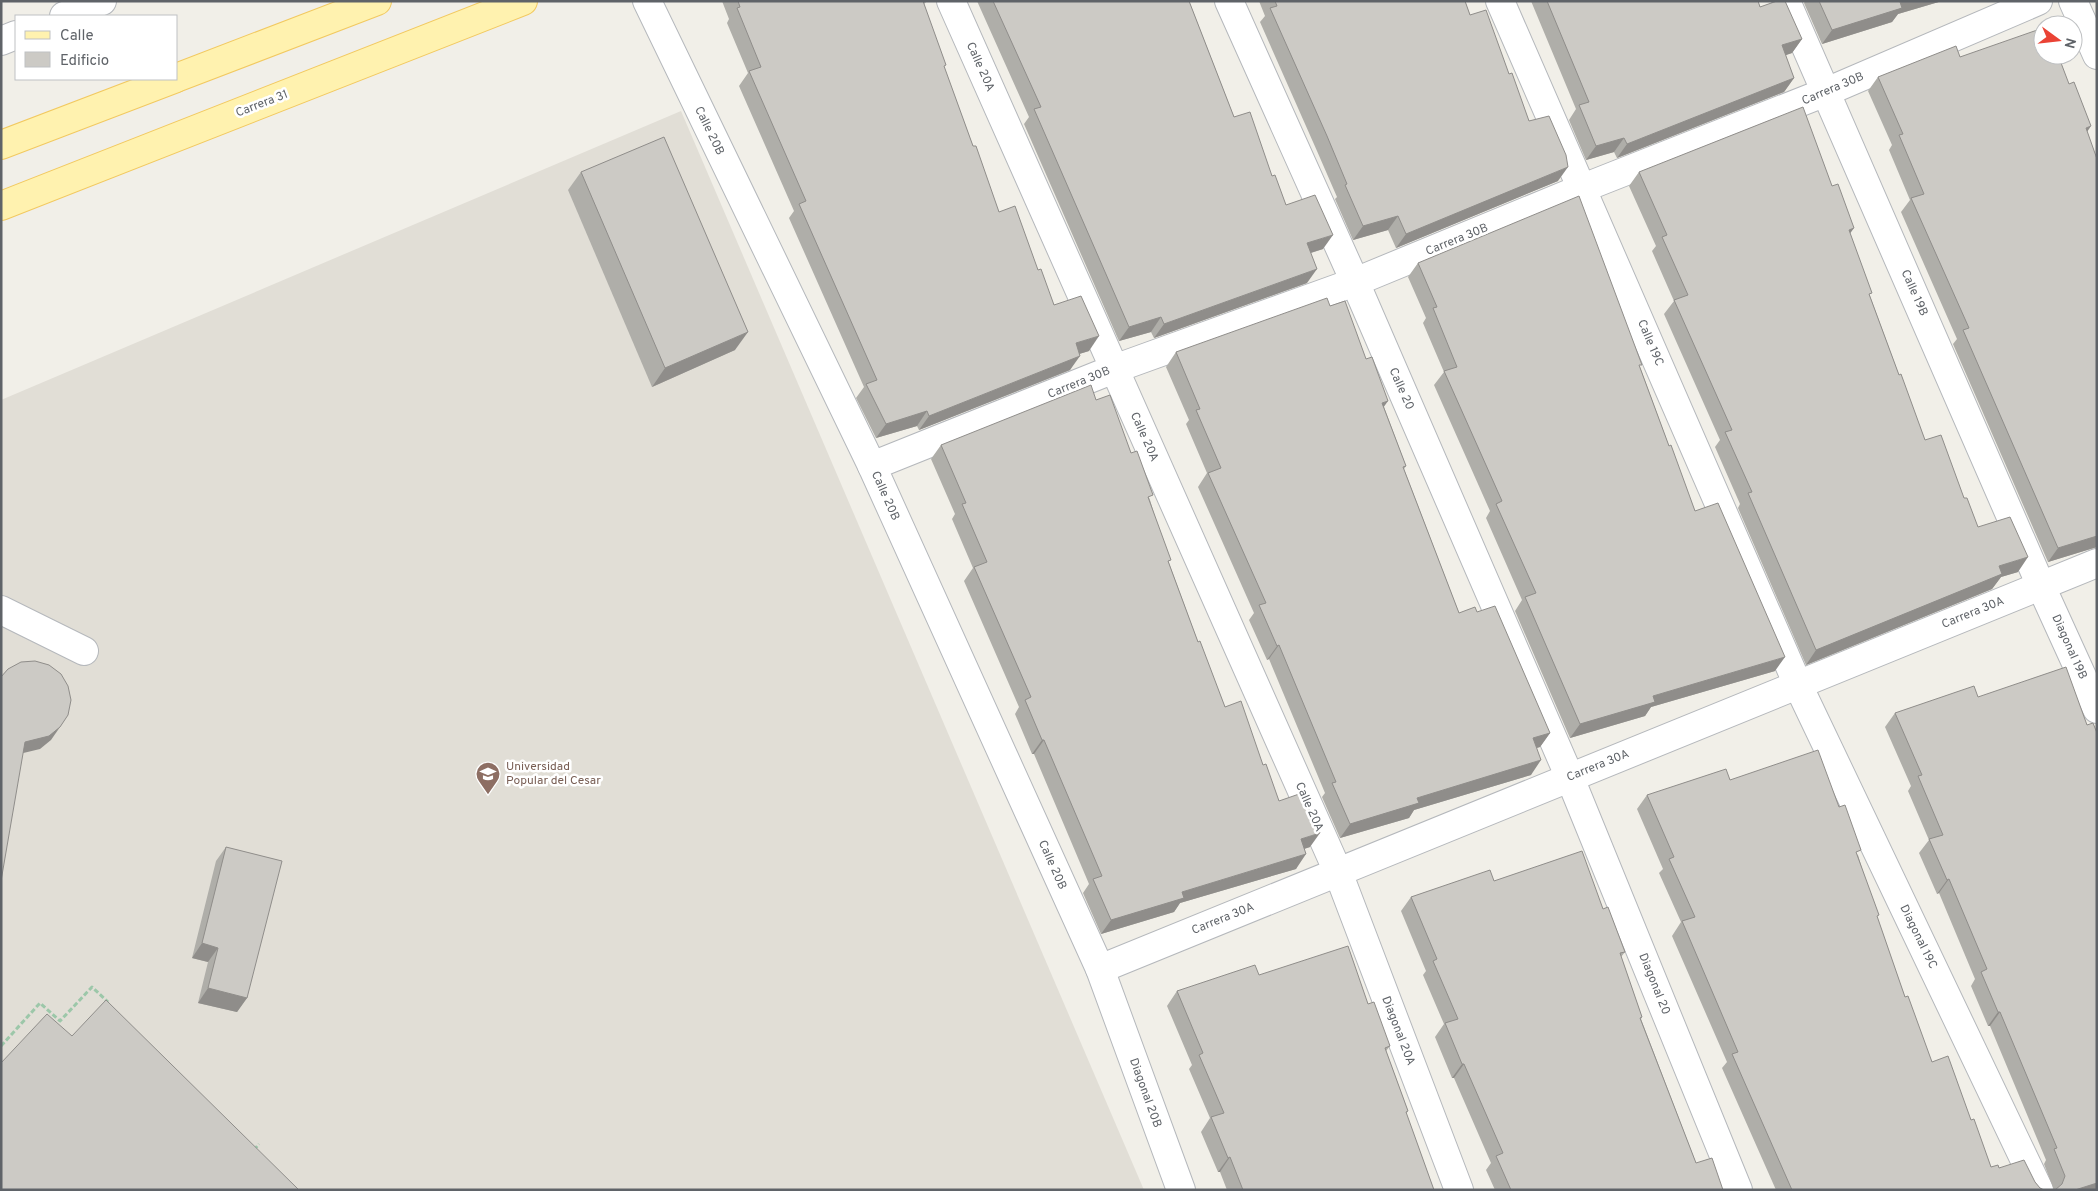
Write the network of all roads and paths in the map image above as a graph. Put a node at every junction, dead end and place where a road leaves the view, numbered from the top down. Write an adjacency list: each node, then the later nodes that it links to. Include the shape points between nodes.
1 (102, 1): 11 (street)
2 (377, 1): 15 (main road)
3 (523, 1): 20 (main road, Carrera 31)
4 (646, 1): 23 (street, Calle 20B)
5 (951, 1): 22 (street, Calle 20A)
6 (1229, 1): 21 (street, Calle 20)
7 (1500, 1): 19 (street, Calle 19C)
8 (1786, 1): 17 (street, Calle 19B)
9 (2038, 1): 17 (street, Carrera 30B)
10 (2073, 1): 14 (street)
11 (67, 15)
12 (15, 35): 13 (street)
13 (1, 41)
14 (2097, 55)
15 (178, 77)
16 (170, 80): 18 (main road)
17 (1826, 92): 19 (street, Carrera 30B); 25 (street, Calle 19B)
18 (1, 145)
19 (1583, 188): 21 (street, Carrera 30B); 28 (street, Calle 19C)
20 (1, 206)
21 (1355, 282): 22 (street, Carrera 30B); 30 (street, Calle 20)
22 (1114, 369): 23 (street, Carrera 30B); 31 (street, Calle 20A)
23 (872, 466): 32 (street, Calle 20B)
24 (2097, 563): 25 (street, Carrera 30A)
25 (2041, 586): 28 (street, Carrera 30A); 29 (street, Diagonal 19B)
26 (1, 610): 27 (street)
27 (84, 651)
28 (1798, 685): 30 (street, Carrera 30A); 43 (street, Diagonal 19C)
29 (2097, 709)
30 (1570, 778): 31 (street, Carrera 30A); 42 (street, Diagonal 20)
31 (1338, 872): 32 (street, Carrera 30A); 41 (street, Diagonal 20A)
32 (1100, 969): 33 (street, Calle 20B)
33 (1110, 996): 40 (street, Diagonal 20B)
34 (114, 1008): 35 (path, via 92,987 60,1021 40,1004)
35 (1, 1046)
36 (249, 1141): 38 (path)
37 (259, 1144): 39 (path)
38 (256, 1148)
39 (248, 1155)
40 (1181, 1190)
41 (1459, 1190)
42 (1738, 1190)
43 (2039, 1190)

